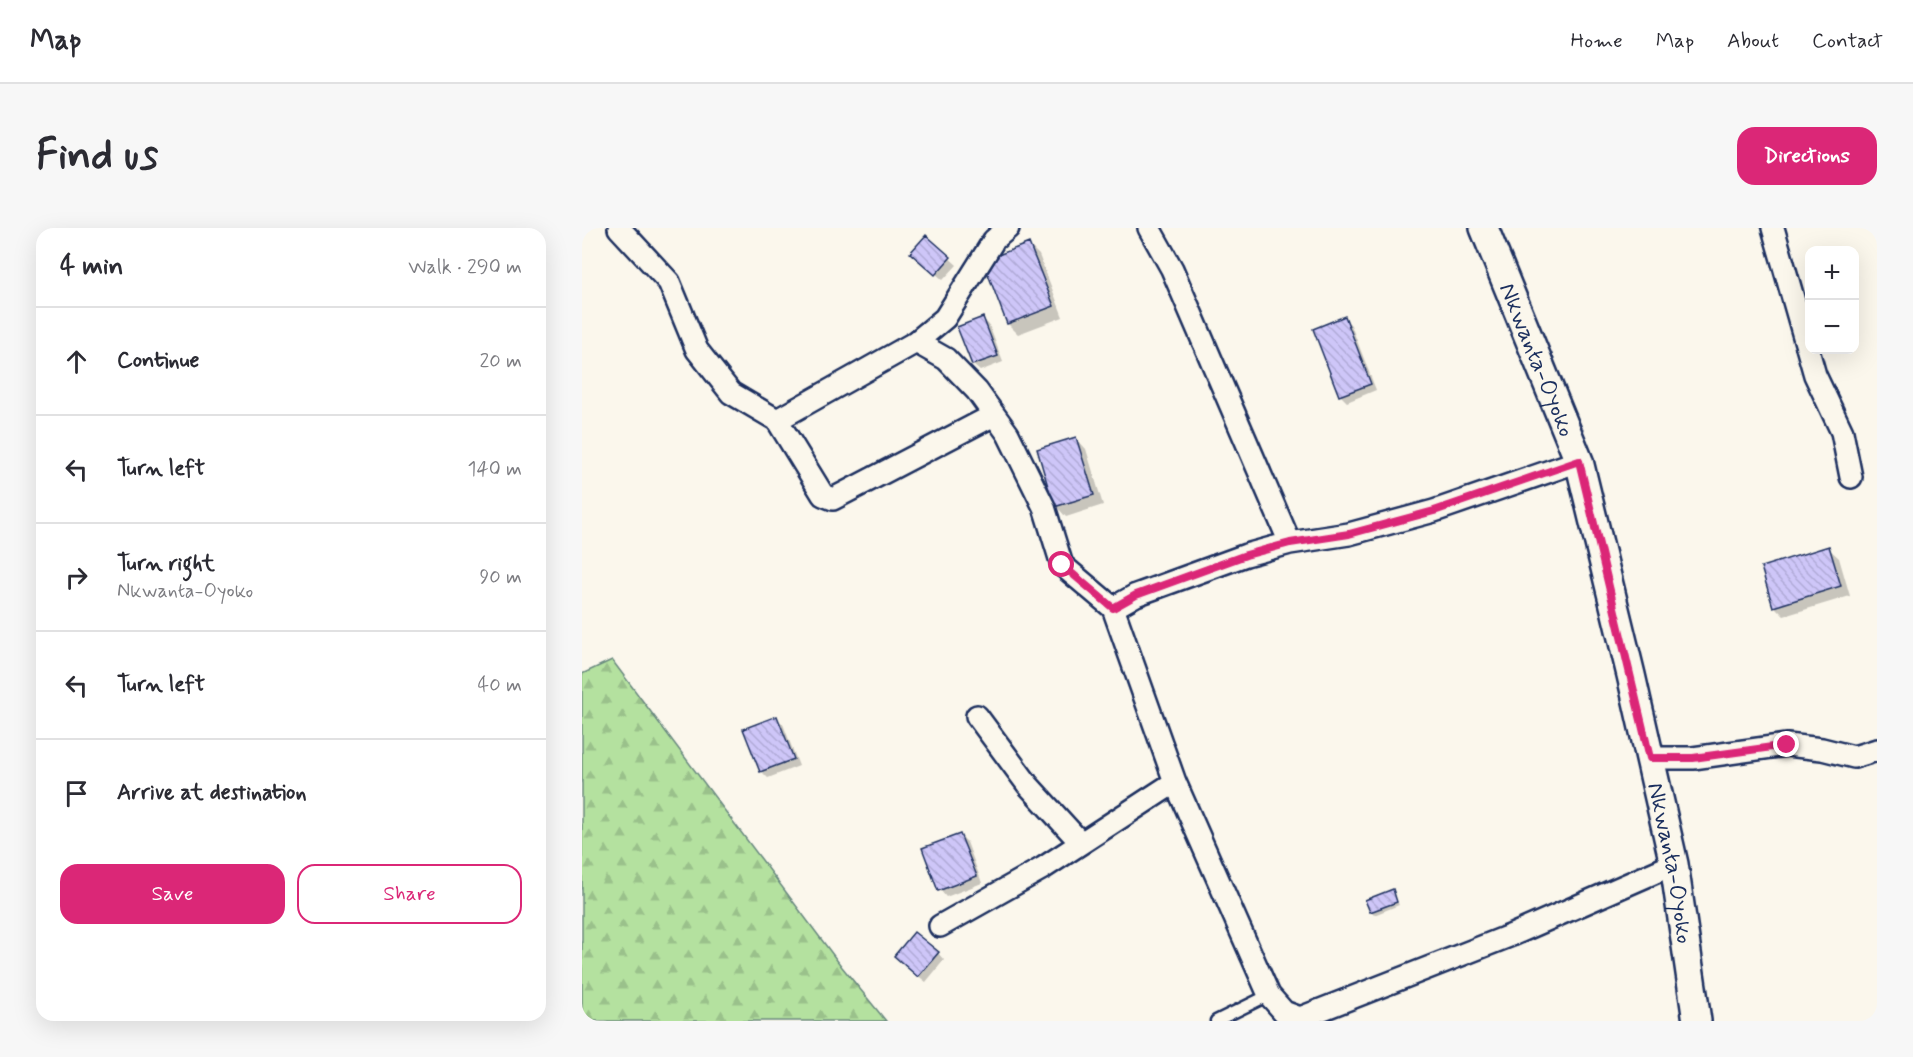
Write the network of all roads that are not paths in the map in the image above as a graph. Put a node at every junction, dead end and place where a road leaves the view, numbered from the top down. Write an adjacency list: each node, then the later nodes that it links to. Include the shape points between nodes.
1 (619, 228): 8 (street, via 669,282 697,350 731,393)
2 (1008, 228): 6 (street, via 994,240 945,318)
3 (1149, 228): 11 (street, via 1172,269)
4 (1485, 228): 9 (street, Nkwanta-Oyoko)
5 (1773, 228): 10 (street, via 1815,375 1842,432)
6 (916, 342): 7 (street, via 946,359); 8 (street)
7 (994, 415): 8 (street, via 832,499 823,495); 12 (street, via 1008,434 1044,507 1062,565)
8 (777, 420)
9 (1579, 461): 11 (street, via 1434,511 1349,534); 15 (street, Nkwanta-Oyoko)
10 (1851, 477)
11 (1290, 543): 12 (street, via 1208,568 1136,595)
12 (1113, 608): 16 (street)
13 (977, 716): 17 (street, via 1028,785)
14 (1877, 750): 15 (street, via 1854,757 1787,745 1693,758)
15 (1650, 758): 18 (street, Nkwanta-Oyoko)
16 (1175, 782): 17 (street); 20 (street)
17 (1081, 843): 19 (street)
18 (1674, 864): 20 (street, via 1512,935 1300,1018 1284,1012); 22 (street, Nkwanta-Oyoko)
19 (940, 926)
20 (1269, 995): 21 (lane)
21 (1216, 1021)
22 (1697, 1021)

